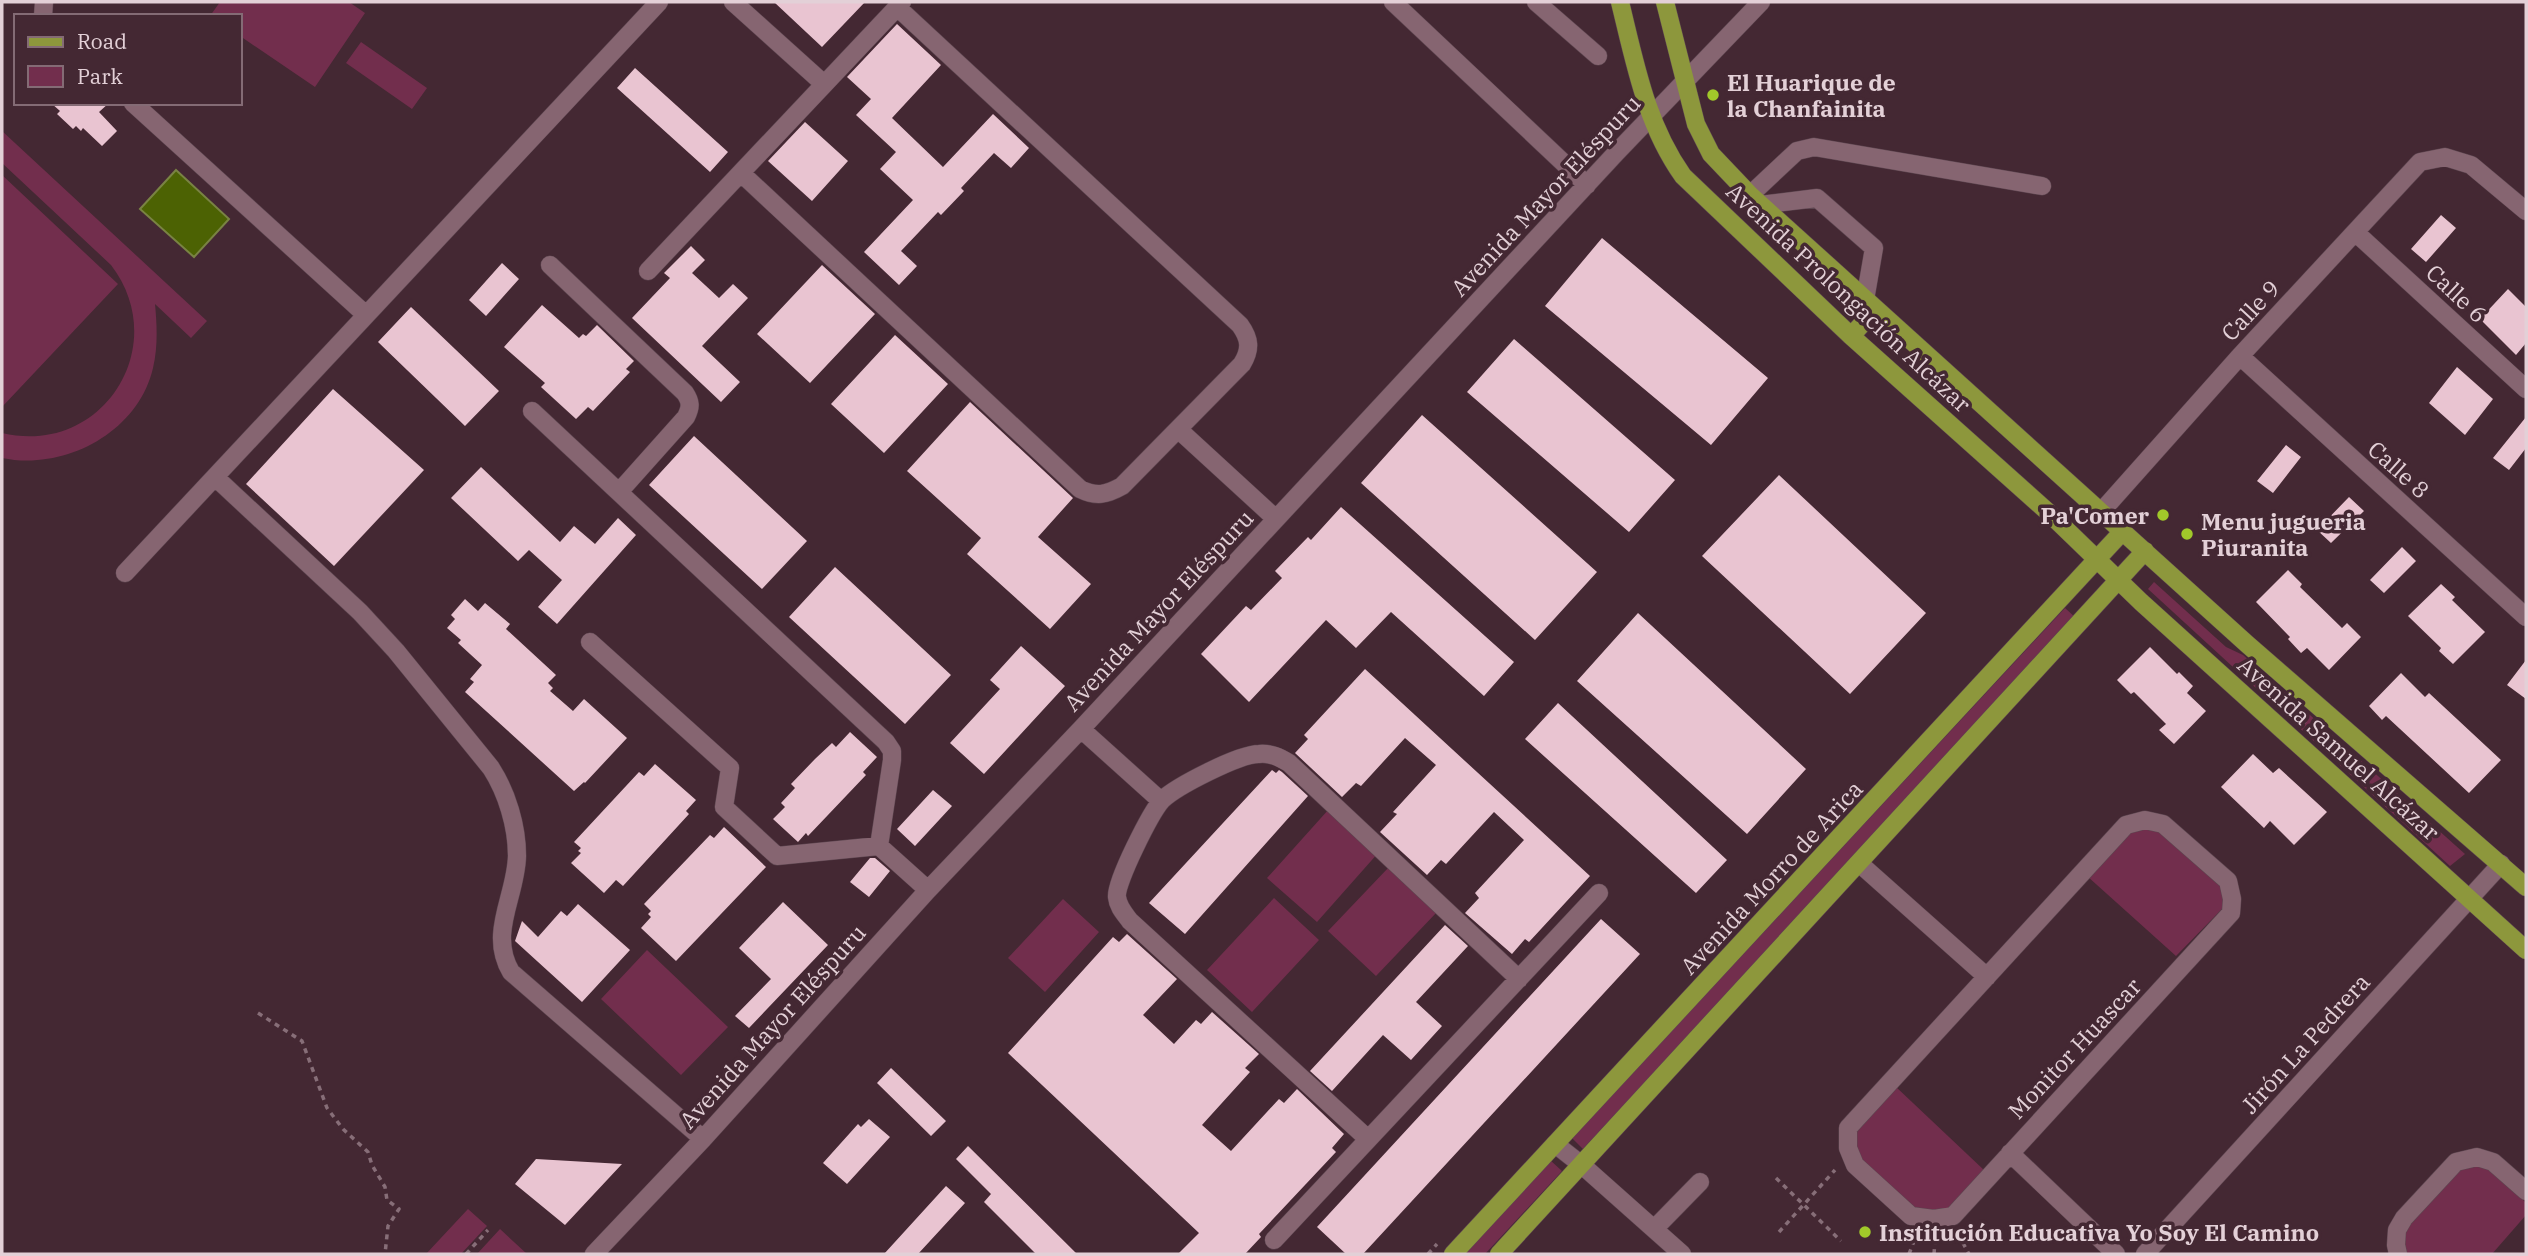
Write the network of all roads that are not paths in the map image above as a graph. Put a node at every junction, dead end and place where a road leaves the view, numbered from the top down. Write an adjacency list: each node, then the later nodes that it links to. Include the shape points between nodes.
1 (659, 2): 23 (street)
2 (733, 2): 11 (street)
3 (1393, 2): 15 (street)
4 (1536, 2): 9 (street)
5 (1620, 2): 13 (main road, Avenida Prolongación Alcázar)
6 (1665, 2): 10 (main road, Avenida Prolongación Alcázar)
7 (1761, 2): 10 (street, Avenida Mayor Eléspuru)
8 (899, 5): 11 (street); 28 (street, via 1248,337 1249,352 1242,364)
9 (1598, 56)
10 (1684, 83): 13 (street, Avenida Mayor Eléspuru); 17 (main road, Avenida Prolongación Alcázar, via 1711,155)
11 (824, 84): 14 (street)
12 (135, 105): 23 (street)
13 (1650, 118): 15 (street, Avenida Mayor Eléspuru); 24 (main road, Avenida Prolongación Alcázar, via 1683,176)
14 (741, 173): 21 (street); 28 (street, via 1080,489 1107,495)
15 (1587, 185): 32 (street, Avenida Mayor Eléspuru)
16 (2042, 186): 17 (street, via 1814,147 1797,151)
17 (1755, 200): 22 (main road, Avenida Prolongación Alcázar); 22 (street, via 1817,198 1874,248)
18 (2526, 211): 19 (street, Calle 9, via 2472,165 2445,157 2420,162)
19 (2356, 232): 25 (street, Calle 9); 26 (street, Calle 6)
20 (550, 265): 30 (street, via 690,400 686,417)
21 (648, 271)
22 (1870, 305): 24 (main road); 31 (main road, Avenida Prolongación Alcázar)
23 (366, 315): 29 (street)
24 (1851, 336): 35 (main road, Avenida Prolongación Alcázar)
25 (2240, 356): 31 (street, Calle 9); 38 (street, Calle 8)
26 (2526, 389)
27 (532, 411): 30 (street)
28 (1179, 430): 32 (street)
29 (215, 477): 36 (street); 52 (street, via 360,612 500,783 517,855 501,947 511,972)
30 (619, 492): 42 (street, via 886,742 892,760)
31 (2101, 512): 33 (main road, Avenida Prolongación Alcázar)
32 (1276, 519): 40 (street, Avenida Mayor Eléspuru)
33 (2123, 531): 34 (main road, Avenida Samuel Alcázar); 35 (main road, Avenida Morro de Arica)
34 (2145, 551): 37 (main road); 44 (main road, Avenida Samuel Alcázar)
35 (2098, 560): 37 (main road, Avenida Prolongación Alcázar); 54 (main road, Avenida Morro de Arica)
36 (125, 573)
37 (2119, 582): 43 (main road); 48 (main road, Avenida Samuel Alcázar)
38 (2526, 617)
39 (590, 642): 42 (street, via 730,768 724,807 777,856)
40 (1081, 729): 41 (street); 46 (street, Avenida Mayor Eléspuru)
41 (1161, 801): 51 (street, via 1245,756 1278,756); 53 (street, via 1120,881 1119,907)
42 (879, 846): 46 (street)
43 (1860, 864): 50 (street); 56 (main road)
44 (2501, 864): 45 (main road, Avenida Samuel Alcázar); 48 (street, Jirón La Pedrera)
45 (2526, 887)
46 (928, 890): 52 (street, Avenida Mayor Eléspuru)
47 (1599, 893): 51 (street)
48 (2469, 899): 49 (main road, Avenida Samuel Alcázar); 66 (street, Jirón La Pedrera)
49 (2526, 950)
50 (1987, 976): 55 (street, Monitor Huascar, via 1848,1128 1848,1148 1854,1165 1911,1216 1934,1219 1953,1216); 55 (street, Monitor Huascar, via 2126,825 2145,820 2162,824 2228,881 2231,912)
51 (1519, 979): 53 (street)
52 (703, 1139): 61 (street, Avenida Mayor Eléspuru)
53 (1368, 1139): 60 (street)
54 (1555, 1144): 56 (street); 62 (main road, Avenida Morro de Arica)
55 (2010, 1153): 65 (street)
56 (1583, 1166): 59 (street); 63 (main road)
57 (1700, 1182): 59 (street)
58 (2526, 1191): 67 (street, via 2493,1162 2477,1157 2456,1162 2404,1218 2397,1230)
59 (1654, 1229): 64 (street)
60 (1274, 1240)
61 (594, 1254)
62 (1453, 1254)
63 (1499, 1254)
64 (1682, 1254)
65 (2116, 1254)
66 (2145, 1254)
67 (2398, 1254)

